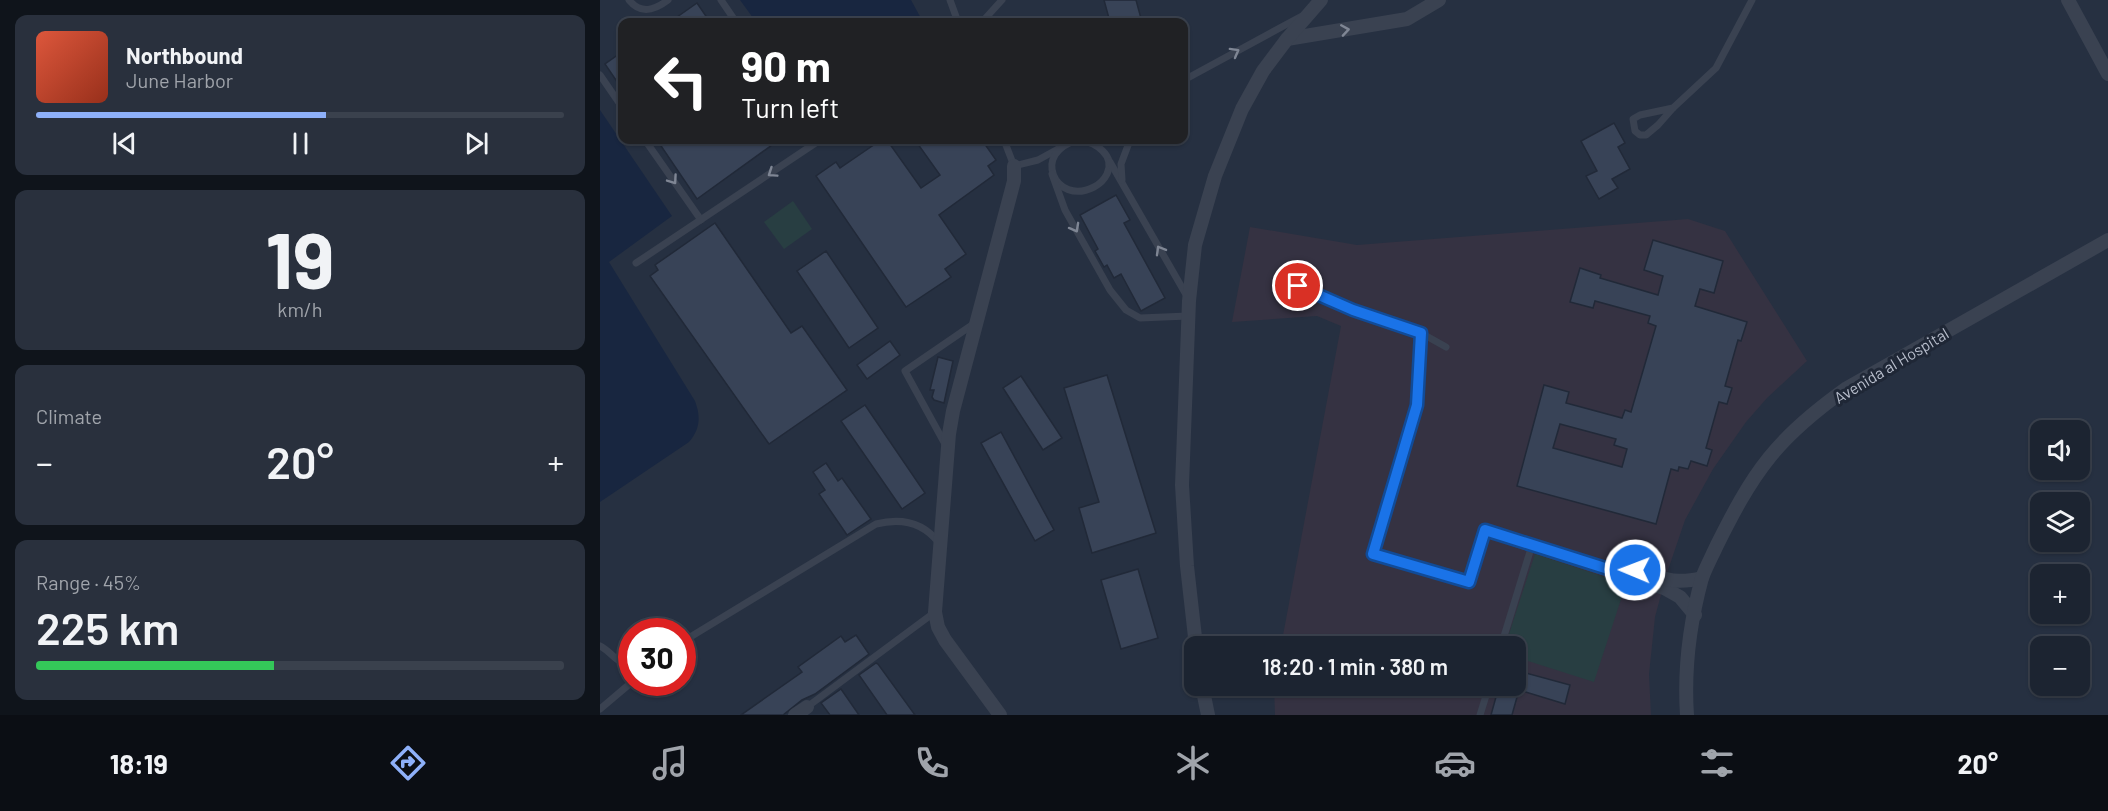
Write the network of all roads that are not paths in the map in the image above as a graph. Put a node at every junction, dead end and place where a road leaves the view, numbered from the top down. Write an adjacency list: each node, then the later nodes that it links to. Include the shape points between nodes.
1 (629, 0): 2 (lane, via 646,10)
2 (668, 0)
3 (721, 0): 11 (lane)
4 (950, 0): 12 (lane)
5 (1002, 0): 13 (lane)
6 (1321, 0): 10 (street)
7 (1439, 0): 14 (street, one-way to 7, via 1407,19)
8 (1752, 0): 19 (lane, via 1716,68)
9 (2068, 0): 15 (street)
10 (1311, 11): 14 (street); 17 (lane, one-way to 10)
11 (733, 18)
12 (957, 18)
13 (986, 18)
14 (1287, 39): 36 (street, via 1242,109 1215,176 1195,246)
15 (2108, 74)
16 (600, 75): 18 (lane)
17 (1188, 78)
18 (618, 101)
19 (1673, 108): 19 (lane, via 1633,119 1635,130 1646,135)
20 (648, 144): 32 (lane, one-way to 32)
21 (811, 144): 32 (lane, one-way to 32)
22 (1006, 144): 29 (lane)
23 (1068, 144): 27 (lane)
24 (1070, 144): 27 (lane)
25 (1093, 144): 28 (lane)
26 (1128, 144): 31 (lane, via 1121,164)
27 (1063, 147): 29 (lane, via 1038,160); 30 (lane, via 1052,159)
28 (1108, 158): 30 (lane, via 1107,175 1091,189 1068,189); 31 (lane)
29 (1014, 166): 38 (street, via 1014,181)
30 (1052, 174): 37 (lane, one-way to 37, via 1065,210 1110,290 1126,310 1140,318)
31 (1122, 183): 36 (lane, one-way to 31)
32 (701, 220): 34 (lane)
33 (2108, 240): 46 (street, Avenida al Hospital, via 1847,388 1821,407 1769,458 1747,489)
34 (636, 263)
35 (1298, 286): 39 (lane)
36 (1189, 301): 37 (street)
37 (1188, 316): 50 (street, via 1182,485)
38 (976, 323): 41 (street, via 957,392); 41 (lane, via 905,371)
39 (1421, 333): 40 (lane); 42 (lane, via 1417,405 1373,554 1469,582 1485,530)
40 (1446, 347)
41 (948, 449): 43 (street)
42 (1516, 540): 44 (street)
43 (941, 545): 47 (street); 49 (lane, via 932,534 909,522 876,524)
44 (1532, 545): 45 (street); 51 (lane)
45 (1608, 569): 46 (street, via 1619,565 1674,581); 48 (street, via 1672,592)
46 (1702, 578): 48 (street, Avenida al Hospital)
47 (935, 612): 57 (lane); 60 (street, via 945,640)
48 (1695, 615): 63 (street, Avenida al Hospital, via 1685,691)
49 (696, 633)
50 (1195, 636)
51 (1504, 636)
52 (600, 646): 53 (lane)
53 (618, 660)
54 (618, 694): 58 (lane)
55 (1204, 696): 61 (street)
56 (1486, 696): 62 (lane)
57 (807, 707): 59 (street)
58 (600, 709)
59 (795, 715)
60 (1000, 715)
61 (1208, 715)
62 (1480, 715)
63 (1687, 715)

